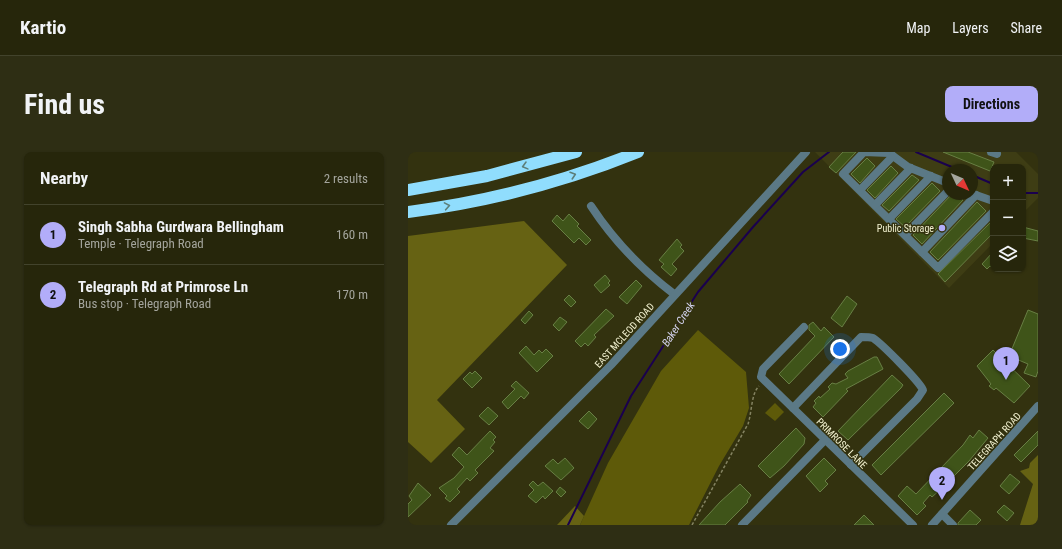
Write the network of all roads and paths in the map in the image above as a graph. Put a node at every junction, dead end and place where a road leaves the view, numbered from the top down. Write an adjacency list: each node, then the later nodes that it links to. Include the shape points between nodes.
1 (576, 152): 8 (highway, one-way to 8, via 487,176)
2 (638, 152): 16 (highway, one-way to 2, via 468,203 518,191 596,168)
3 (806, 152): 21 (street, EAST MCLEOD ROAD)
4 (891, 154): 5 (street); 9 (street); 9 (street, via 864,152 843,174)
5 (911, 168): 6 (street); 14 (street)
6 (931, 176): 7 (street); 18 (street)
7 (942, 181)
8 (408, 190)
9 (860, 190): 14 (street)
10 (978, 196): 13 (street)
11 (942, 197): 19 (street)
12 (969, 200): 20 (street)
13 (990, 201)
14 (875, 205): 18 (street)
15 (591, 206): 21 (street, via 636,263)
16 (408, 212)
17 (990, 215): 20 (street, via 938,268)
18 (889, 219): 19 (street)
19 (905, 235): 20 (street)
20 (922, 252)
21 (674, 294): 29 (street, EAST MCLEOD ROAD, via 611,365)
22 (804, 327): 23 (street, PRIMROSE LANE, via 761,372)
23 (764, 381): 25 (street, PRIMROSE LANE); 30 (path, via 754,392 748,424)
24 (1038, 406): 28 (street, TELEGRAPH ROAD)
25 (793, 408): 26 (street, PRIMROSE LANE); 27 (street, via 861,337 872,338 905,368 923,390)
26 (825, 440): 27 (street, PRIMROSE LANE); 31 (street)
27 (851, 465): 32 (street, PRIMROSE LANE)
28 (942, 514): 33 (street, TELEGRAPH ROAD); 34 (street)
29 (451, 525)
30 (692, 525)
31 (742, 525)
32 (913, 525)
33 (932, 525)
34 (953, 525)

